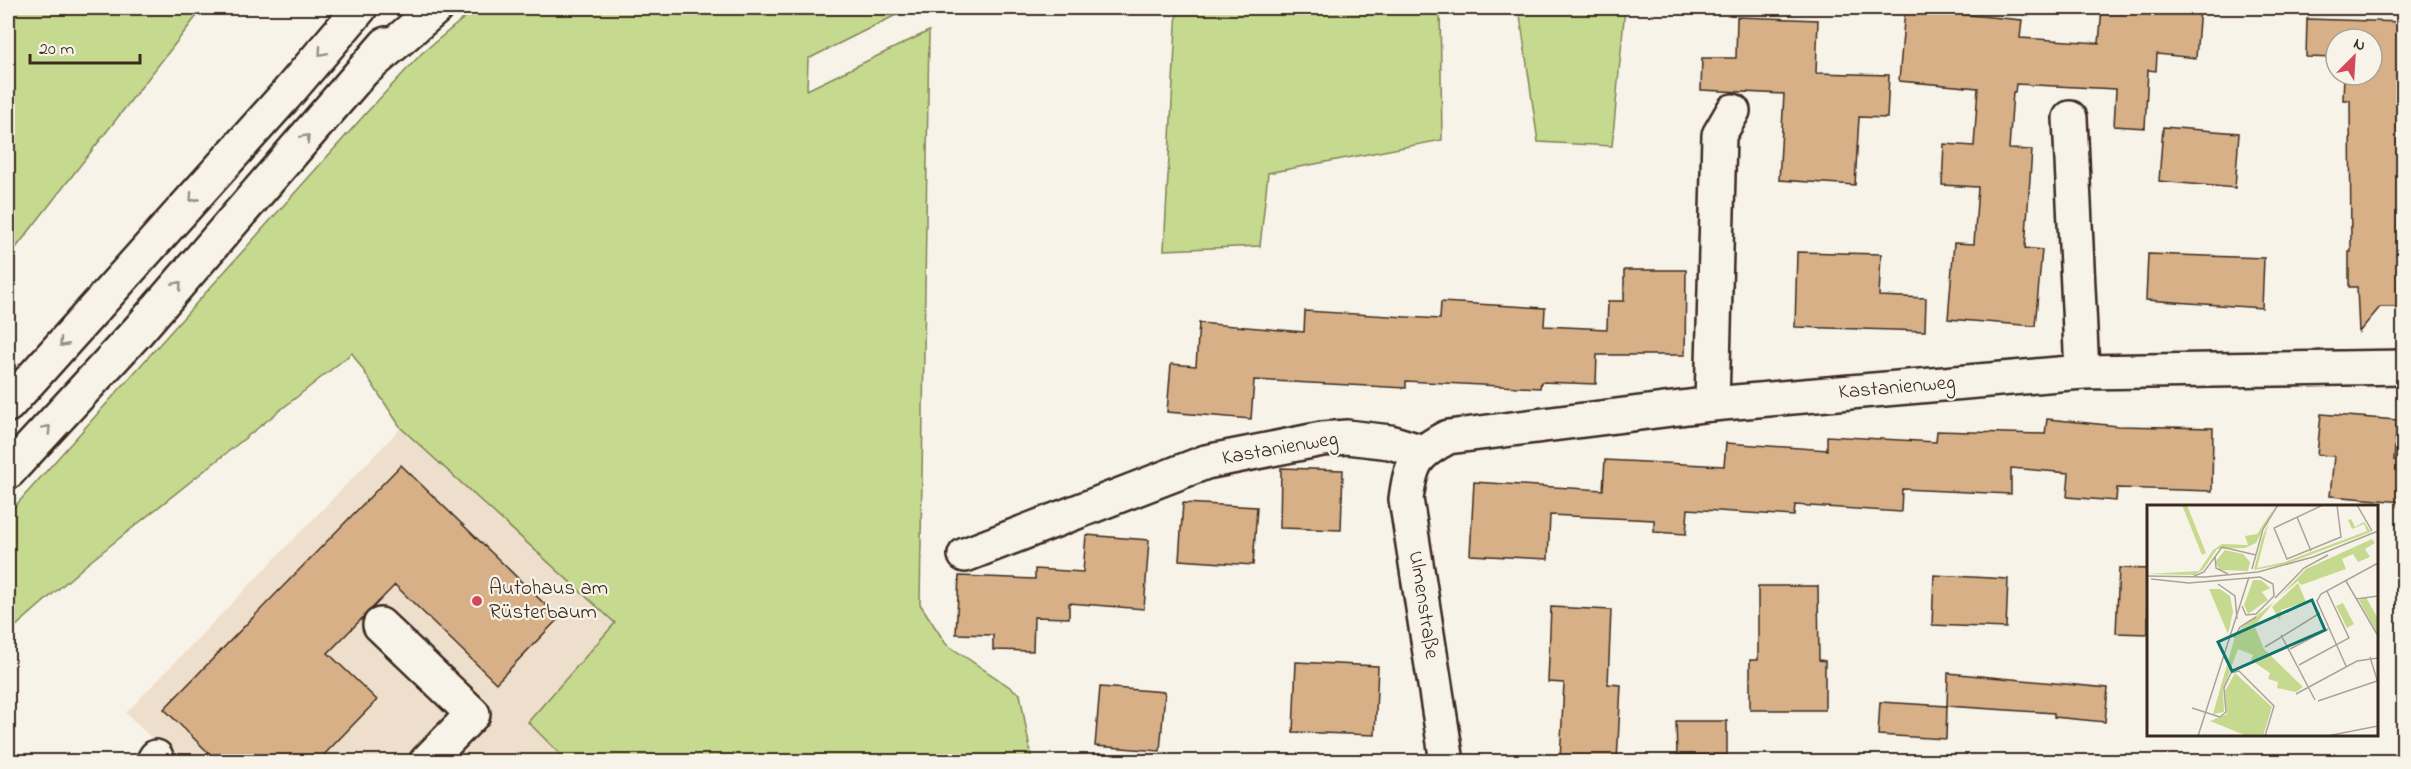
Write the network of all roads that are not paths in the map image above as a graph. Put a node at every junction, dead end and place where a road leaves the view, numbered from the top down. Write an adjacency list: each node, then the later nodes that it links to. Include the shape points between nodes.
1 (360, 8): 10 (main road, one-way to 10)
2 (415, 8): 4 (main road)
3 (435, 8): 4 (main road)
4 (368, 67): 12 (main road, one-way to 4, via 138,331)
5 (1733, 111): 9 (main road, via 1719,135)
6 (2070, 118): 8 (main road)
7 (2403, 367): 8 (main road, Kastanienweg)
8 (2082, 372): 9 (main road, Kastanienweg)
9 (1712, 404): 11 (main road, Kastanienweg, via 1448,437)
10 (8, 405)
11 (1423, 452): 13 (main road, Kastanienweg, via 1390,442 1347,437 1206,462); 16 (main road, Ulmenstraße, via 1409,473 1406,499)
12 (8, 472)
13 (964, 555)
14 (380, 625): 15 (main road, via 473,714)
15 (426, 762)
16 (1447, 762)

